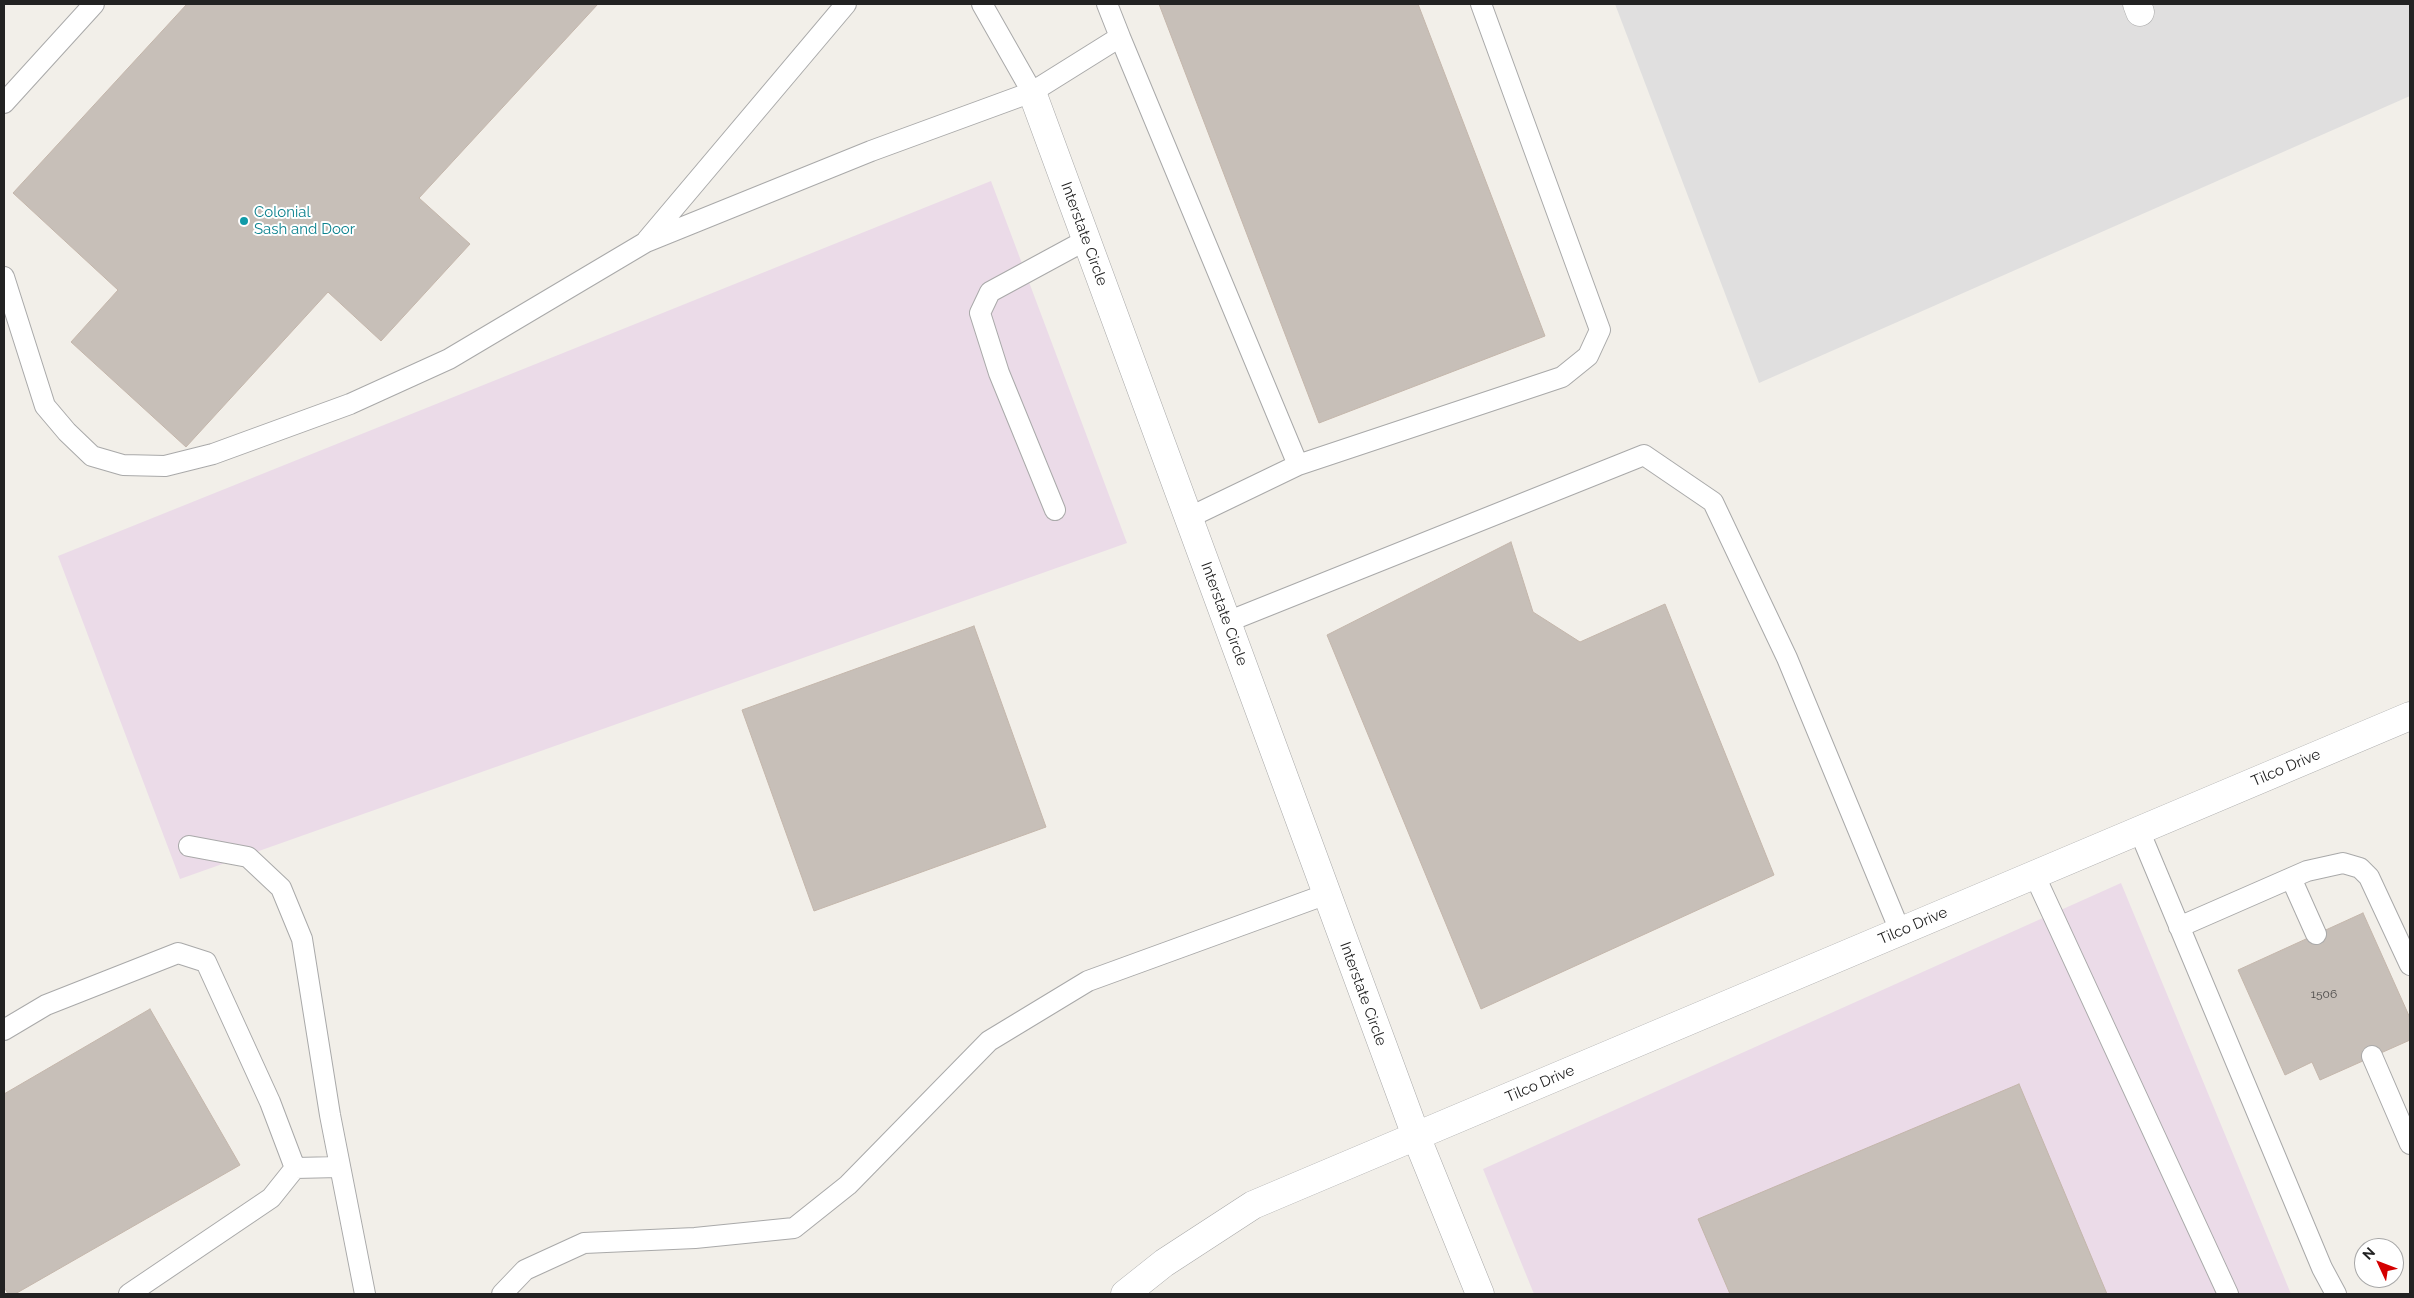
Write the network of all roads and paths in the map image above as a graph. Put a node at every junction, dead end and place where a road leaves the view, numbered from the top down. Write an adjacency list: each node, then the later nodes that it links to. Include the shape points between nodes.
1 (94, 4): 8 (lane)
2 (846, 4): 10 (lane)
3 (982, 4): 7 (lane)
4 (1107, 4): 6 (lane)
5 (1481, 4): 12 (lane, via 1600,330 1588,356 1562,376)
6 (1120, 37): 7 (lane); 12 (lane)
7 (1032, 92): 9 (street, Interstate Circle); 10 (lane, via 871,151)
8 (4, 103)
9 (1086, 240): 13 (lane, via 990,292 980,312 998,374); 14 (street, Interstate Circle)
10 (646, 242): 11 (lane, via 449,359 350,404 213,454 165,466 123,465 92,456 67,432 45,406)
11 (4, 277)
12 (1298, 465): 14 (lane)
13 (1055, 510)
14 (1188, 518): 15 (street, Interstate Circle)
15 (1227, 622): 21 (street, Interstate Circle); 23 (lane, via 1644,455 1713,502 1787,658)
16 (2410, 716): 17 (street, Tilco Drive)
17 (2139, 830): 19 (street, Tilco Drive); 22 (lane)
18 (189, 846): 31 (lane, via 248,857 280,888 302,938)
19 (2034, 874): 23 (street, Tilco Drive); 38 (lane)
20 (2291, 878): 22 (lane); 24 (lane); 25 (lane, via 2327,865 2343,863 2360,868 2370,876)
21 (1326, 894): 29 (street, Interstate Circle); 35 (lane, via 1088,981 989,1041 848,1185 794,1228 694,1238 584,1243 525,1270)
22 (2179, 926): 39 (lane, via 2322,1268)
23 (1900, 931): 29 (street, Tilco Drive)
24 (2316, 934)
25 (2410, 965)
26 (4, 1030): 32 (lane, via 46,1005 178,953 206,962 270,1102)
27 (2372, 1056): 28 (lane)
28 (2406, 1116): 30 (lane)
29 (1416, 1136): 36 (street, Tilco Drive, via 1253,1205 1164,1263); 37 (street)
30 (2410, 1144)
31 (340, 1167): 32 (lane); 34 (lane)
32 (295, 1168): 33 (lane, via 271,1198)
33 (129, 1294)
34 (365, 1294)
35 (502, 1294)
36 (1125, 1294)
37 (1480, 1294)
38 (2228, 1294)
39 (2336, 1294)

